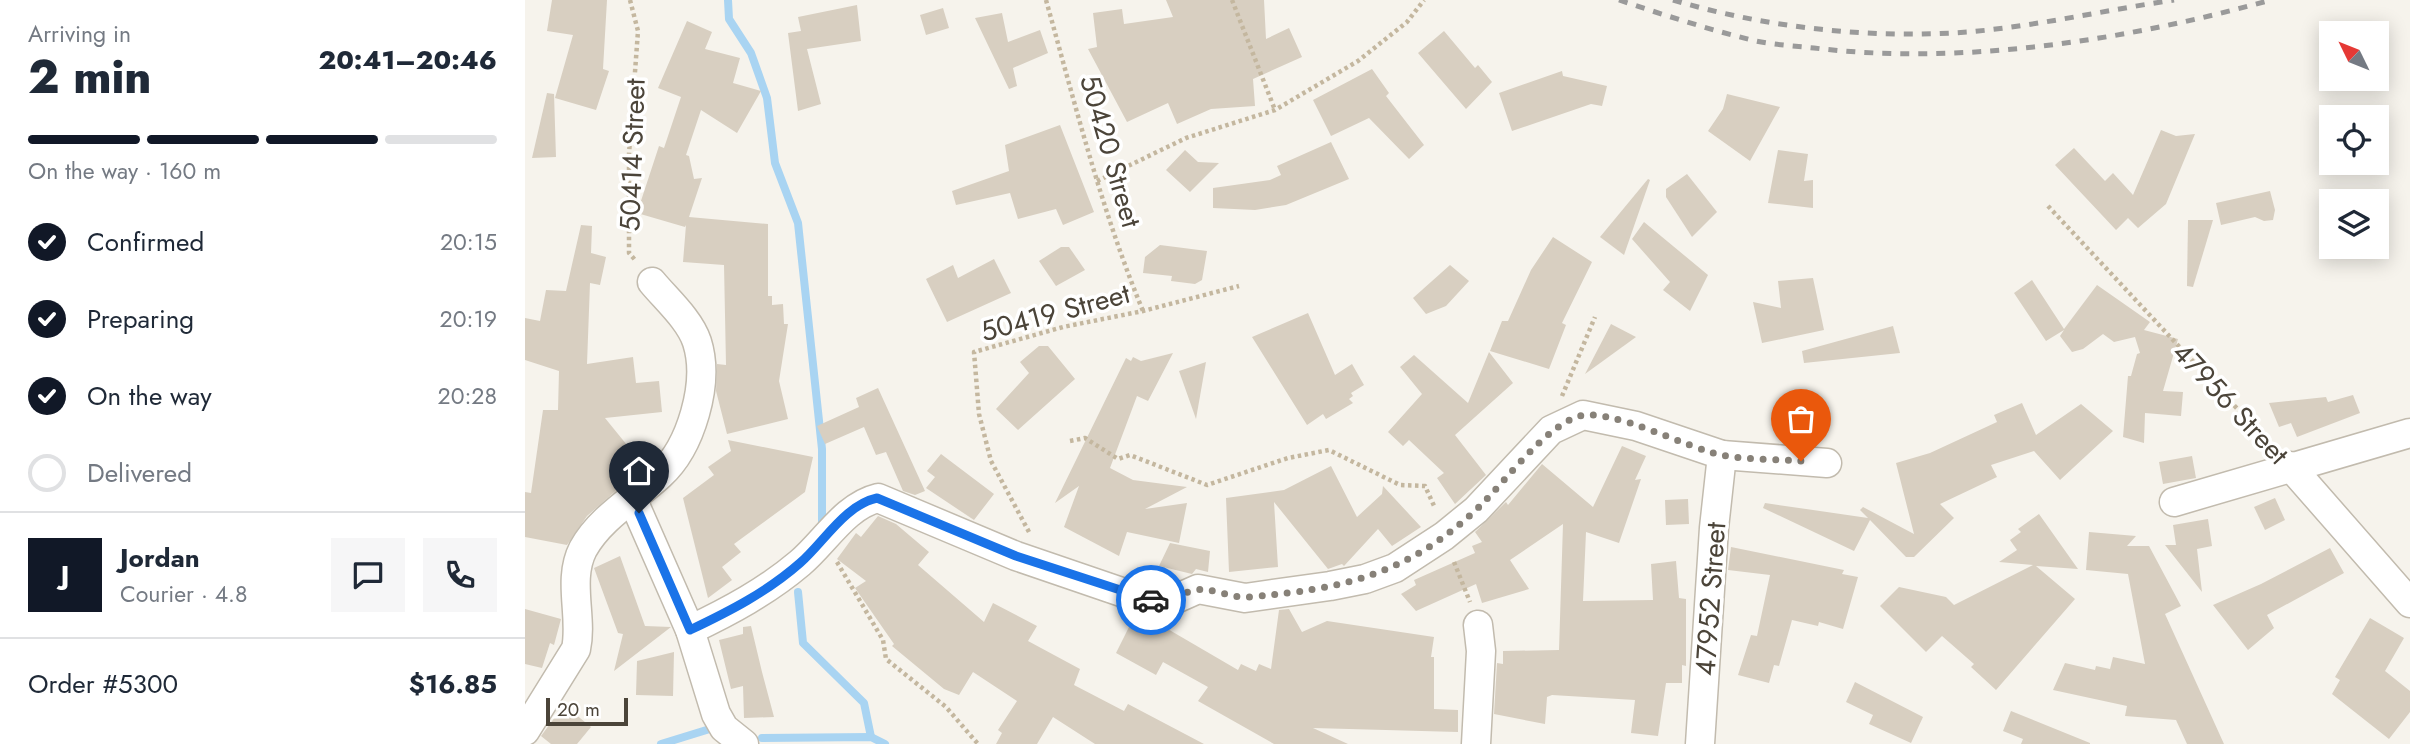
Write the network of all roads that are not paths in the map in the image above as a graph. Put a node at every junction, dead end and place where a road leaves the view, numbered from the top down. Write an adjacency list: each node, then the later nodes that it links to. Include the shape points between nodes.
1 (652, 282): 6 (street, via 697,340 697,410 679,454)
2 (2410, 433): 5 (street)
3 (1722, 455): 4 (street); 10 (street, via 1600,416 1583,415 1551,430 1496,491 1444,536 1395,568 1365,579 1245,598 1198,589 1171,601 1136,597 1016,556 877,498 846,516 800,563 743,605); 14 (street, 47952 Street)
4 (1827, 464)
5 (2290, 466): 7 (street); 8 (street, 47956 Street)
6 (632, 498): 10 (street); 11 (street, via 599,528 578,560 576,649)
7 (2174, 502)
8 (2410, 603)
9 (1478, 625): 13 (street)
10 (690, 630): 12 (street, via 716,714)
11 (525, 731)
12 (744, 744)
13 (1476, 744)
14 (1700, 744)

